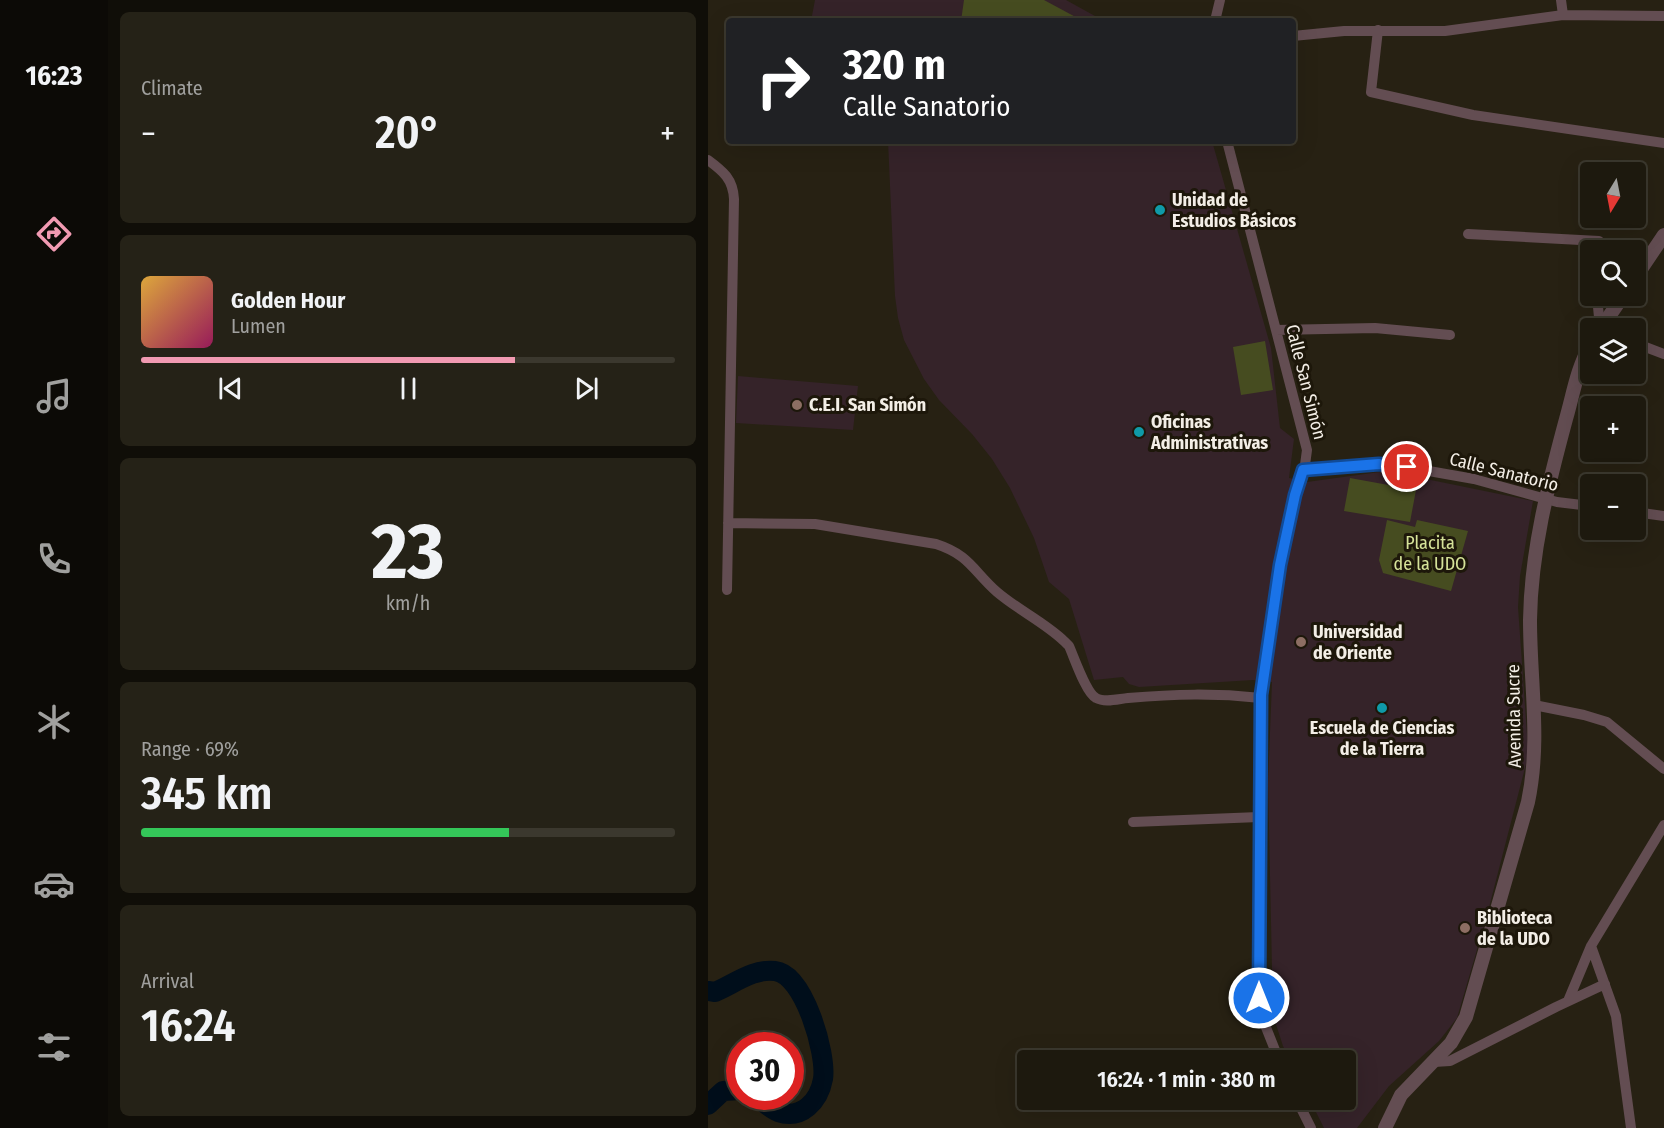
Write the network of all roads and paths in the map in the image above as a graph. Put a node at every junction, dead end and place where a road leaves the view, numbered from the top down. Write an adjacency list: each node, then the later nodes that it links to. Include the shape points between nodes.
1 (1220, 0): 5 (street)
2 (1561, 0): 3 (street)
3 (1563, 15): 4 (street); 6 (street, via 1445,31)
4 (1664, 16)
5 (1216, 18)
6 (1378, 30): 7 (street); 8 (street, via 1371,92 1473,115)
7 (1296, 36)
8 (1664, 143)
9 (1228, 144): 15 (street, Calle San Simón)
10 (708, 160): 25 (street, via 727,174 734,199)
11 (1468, 234): 13 (street)
12 (1664, 235): 14 (street)
13 (1580, 240)
14 (1646, 262)
15 (1276, 330): 16 (street, via 1375,328); 20 (street, Calle San Simón, via 1306,441)
16 (1450, 335)
17 (1646, 347): 18 (street)
18 (1664, 354)
19 (1580, 372): 21 (street, Avenida Sucre)
20 (1303, 470): 21 (street, Calle Sanatorio, via 1395,465 1474,479); 27 (street, Calle San Simón, via 1280,565)
21 (1545, 498): 22 (street, Calle Sanatorio); 28 (street, Avenida Sucre, via 1532,590)
22 (1580, 505)
23 (1646, 514): 24 (street)
24 (1664, 516)
25 (728, 523): 26 (street); 27 (street, via 815,524 951,549 996,591 1069,646 1090,693 1098,699 1176,693)
26 (727, 590)
27 (1261, 698): 30 (street, Calle San Simón)
28 (1534, 705): 29 (street, via 1607,722); 37 (street, Avenida Sucre, via 1533,778 1503,893 1467,1017)
29 (1664, 769)
30 (1259, 818): 31 (street); 36 (street, Calle San Simón, via 1259,998)
31 (1133, 822)
32 (1664, 825): 33 (street)
33 (1590, 946): 34 (street); 35 (street)
34 (1605, 984): 35 (street); 41 (street, via 1616,1016)
35 (1568, 1001): 37 (street, via 1450,1061)
36 (1275, 1050)
37 (1434, 1062): 40 (street, Avenida Sucre, via 1401,1095)
38 (1303, 1110): 39 (street)
39 (1311, 1128)
40 (1385, 1128)
41 (1631, 1128)

